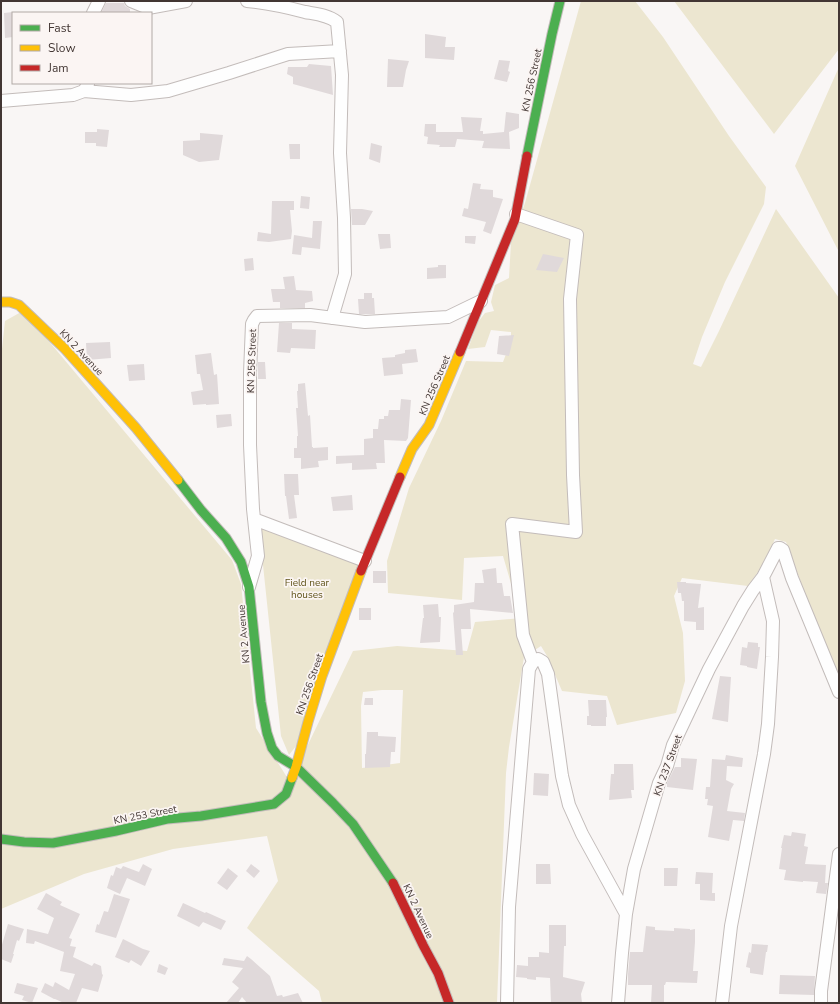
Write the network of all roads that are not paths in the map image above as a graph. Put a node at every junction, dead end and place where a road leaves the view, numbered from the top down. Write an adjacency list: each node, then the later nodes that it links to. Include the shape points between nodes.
1 (90, 1): 7 (street)
2 (98, 1): 8 (street)
3 (131, 1): 4 (street, via 148,8)
4 (186, 1)
5 (247, 1): 9 (street, via 332,18 337,22)
6 (560, 1): 12 (street, KN 256 Street)
7 (90, 12)
8 (93, 12)
9 (340, 51): 10 (street, via 288,54 168,91 132,95); 15 (street, via 340,153 345,274)
10 (86, 87): 11 (street, via 73,94)
11 (1, 101)
12 (516, 214): 13 (street, KN 256 Street); 20 (street, via 577,235 570,299 576,532 512,524 523,635)
13 (481, 301): 15 (street, KN 258 Street, via 448,317 365,322); 17 (street, KN 256 Street, via 429,425 412,449)
14 (1, 302): 19 (street, KN 2 Avenue, via 19,305 29,313 136,428 226,538 241,562)
15 (332, 318): 16 (street, KN 258 Street, via 310,315 257,316 252,324 250,445)
16 (254, 519): 17 (street); 19 (street, KN 258 Street, via 258,556)
17 (365, 561): 22 (street, KN 256 Street, via 322,676)
18 (763, 577): 21 (street, KN 237 Street, via 780,548 783,550); 25 (street, KN 237 Street, via 743,606 709,669 673,745 634,869); 29 (street, via 773,621 768,724 731,926)
19 (250, 587): 22 (street, KN 2 Avenue, via 261,702 267,733 278,756)
20 (533, 662): 25 (street, via 538,659 543,662 548,674 562,776 569,805); 27 (street, via 529,669 509,907)
21 (839, 692)
22 (296, 767): 23 (street, KN 253 Street, via 286,794 274,804 167,819 53,843); 26 (street, KN 2 Avenue, via 353,824 395,886 438,973)
23 (1, 839)
24 (839, 854): 30 (street)
25 (626, 914): 28 (street, KN 237 Street)
26 (449, 1003)
27 (507, 1003)
28 (618, 1003)
29 (722, 1003)
30 (821, 1003)

